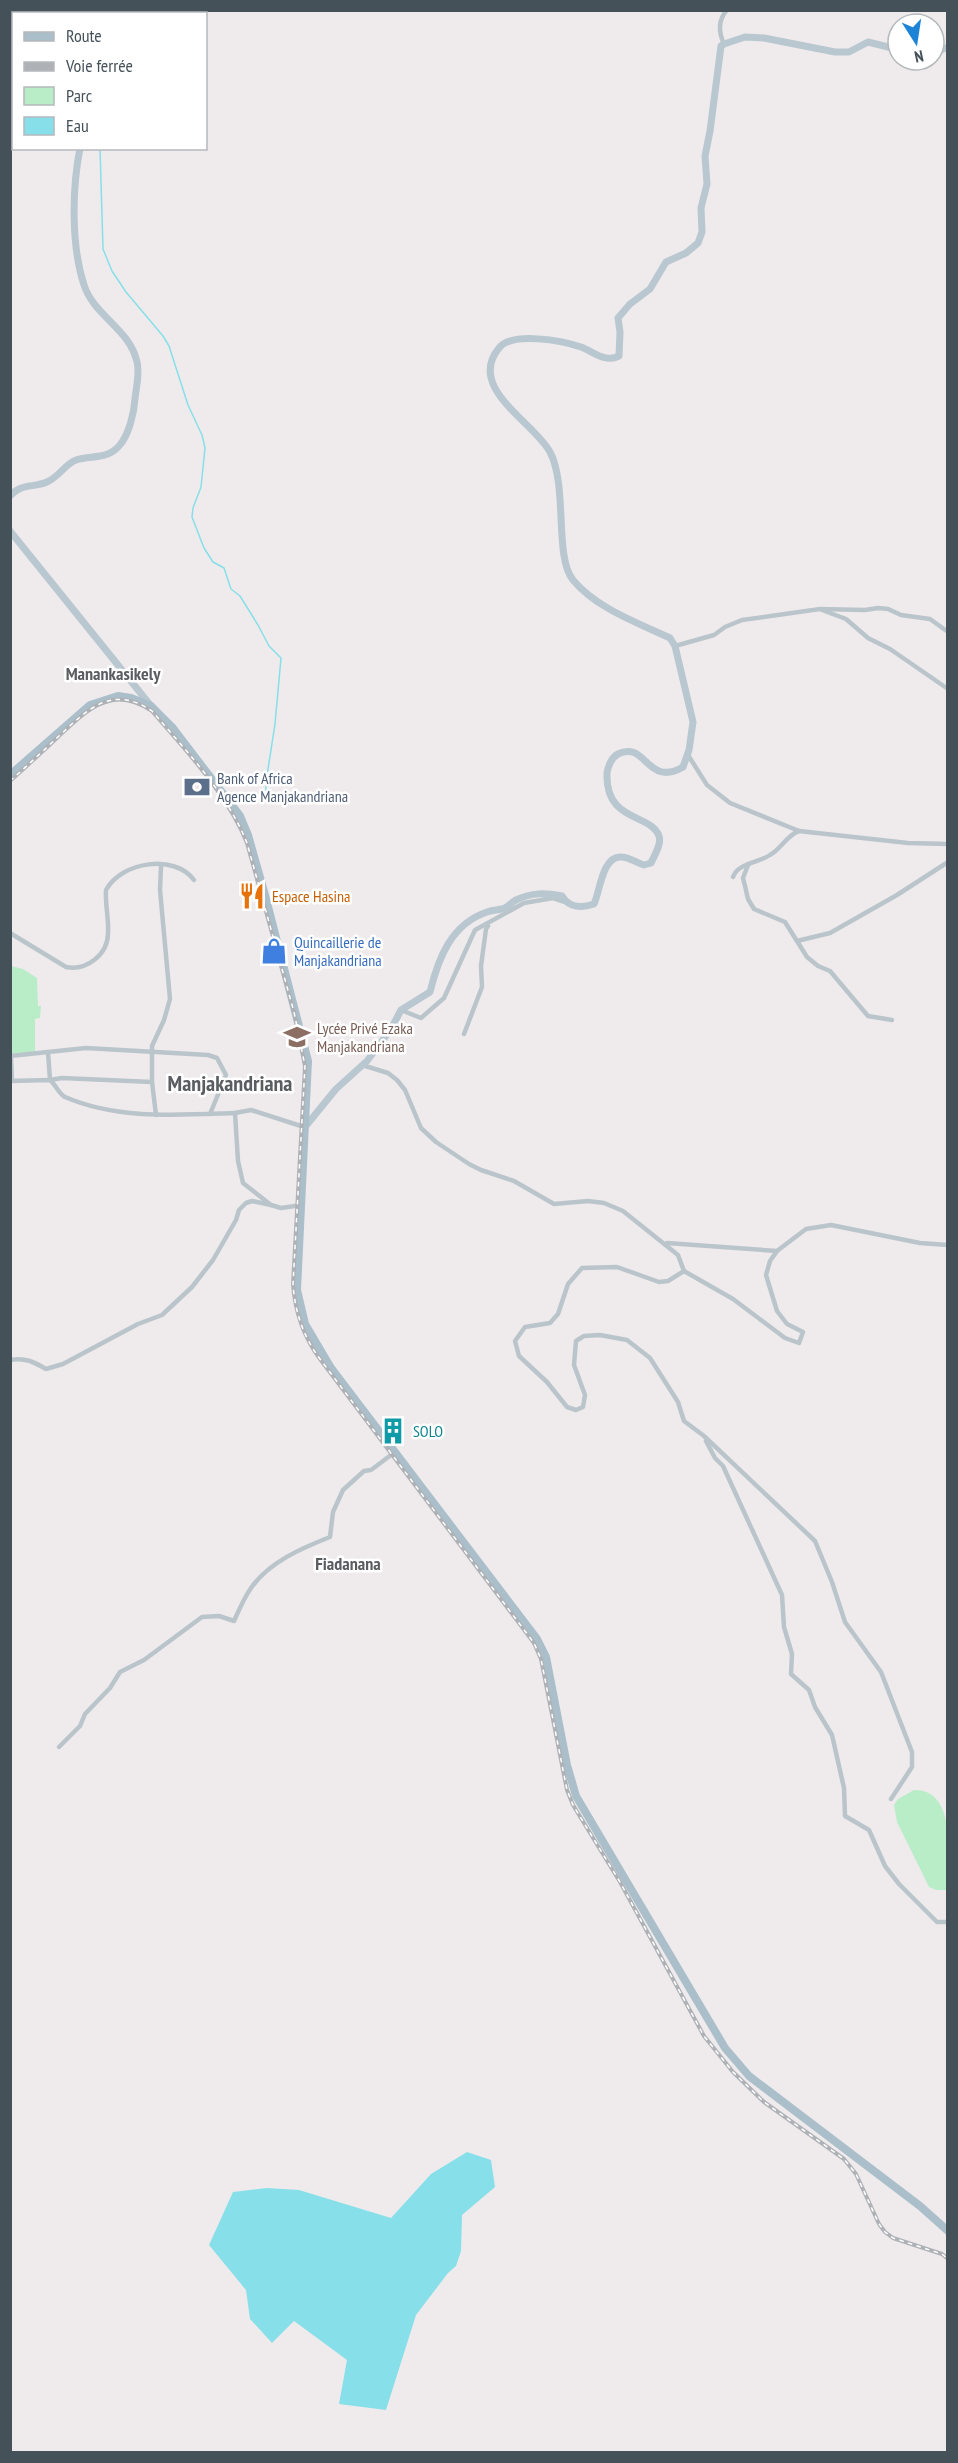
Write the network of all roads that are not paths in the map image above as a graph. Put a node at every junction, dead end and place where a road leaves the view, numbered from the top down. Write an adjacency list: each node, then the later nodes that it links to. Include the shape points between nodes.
1 (727, 10): 2 (street, via 719,27)
2 (724, 44): 3 (street, via 745,37 835,52 849,52 868,42); 9 (street, via 719,55 705,156 707,184 701,208 702,232 698,243 666,262 650,289 618,318 619,356 604,358 581,347 511,339 499,347 491,360 490,376 499,395 550,452 562,506 564,565 571,579 605,605 670,638)
3 (886, 47)
4 (80, 150): 5 (street, via 75,250 94,307 123,334 138,364 134,407 126,436 112,452 75,460 48,482 24,486)
5 (10, 496)
6 (10, 531): 11 (street)
7 (820, 609): 8 (street, via 888,609 930,619); 9 (street, via 742,620 714,635); 10 (street, via 846,619 868,638)
8 (948, 632)
9 (675, 646): 12 (street, via 693,722)
10 (948, 689)
11 (151, 706): 13 (main road, via 118,696 90,705); 38 (main road, via 172,727 240,816 248,835 308,1060)
12 (688, 755): 14 (street, via 707,785 730,803); 21 (street, via 683,767 672,774 653,768 636,753 625,751 615,755 608,767 607,785 615,804 654,829 660,840 651,862 644,865 619,856 613,859 604,871 594,904 574,906)
13 (10, 775)
14 (799, 831): 15 (street); 17 (street, via 770,855)
15 (948, 844)
16 (948, 862): 24 (street, via 830,933)
17 (748, 865): 19 (street); 24 (street, via 743,878 754,909 785,922)
18 (161, 866): 20 (street, via 178,867); 23 (street, via 134,867 111,880 106,890 106,946 91,964 76,969 66,967); 28 (street, via 170,999)
19 (733, 877)
20 (194, 880)
21 (565, 902): 22 (street, via 554,898 524,903); 25 (street, via 562,896 530,894 475,917 443,949 430,992)
22 (494, 920): 25 (street, via 475,930 439,1005 421,1018); 27 (street, via 486,929 482,987)
23 (10, 933)
24 (797, 940): 26 (street, via 807,957 830,971 868,1016)
25 (401, 1010): 31 (street)
26 (892, 1020)
27 (464, 1034)
28 (151, 1051): 29 (street, via 86,1048); 34 (street); 36 (street, via 217,1058 226,1075)
29 (48, 1052): 30 (street); 32 (street)
30 (11, 1056): 33 (street)
31 (362, 1065): 38 (street); 41 (street, via 397,1080 421,1128 469,1164 514,1181 554,1204 604,1203 623,1211)
32 (50, 1080): 33 (street); 34 (street); 37 (street, via 62,1095 90,1105)
33 (11, 1081)
34 (153, 1082): 37 (street)
35 (235, 1113): 36 (street); 38 (street, via 251,1110); 39 (street, via 243,1183)
36 (210, 1114): 37 (street)
37 (156, 1115)
38 (305, 1127): 40 (main road)
39 (271, 1205): 40 (street); 45 (street, via 252,1201 239,1210 213,1260 162,1315 63,1364 46,1369 20,1358)
40 (302, 1205): 47 (main road, via 297,1290 305,1324 331,1368)
41 (667, 1243): 43 (street); 44 (street, via 678,1255)
42 (948, 1245): 43 (street, via 920,1243 854,1228 819,1226 807,1229)
43 (777, 1251): 44 (street, via 767,1270 767,1281 781,1317 802,1332 799,1343 785,1338 733,1299)
44 (684, 1271): 46 (street, via 659,1282 617,1267 582,1268 568,1284 558,1314 550,1323 525,1327 515,1341 519,1356 567,1407 576,1410 583,1407 585,1395 574,1365 576,1341 600,1335 627,1340 650,1358 678,1402 684,1421)
45 (10, 1360)
46 (704, 1436): 49 (street, via 815,1540 845,1622 881,1672 909,1742 912,1767); 50 (street, via 723,1466 782,1595 784,1627 792,1654 791,1674 809,1690 832,1735 844,1788 845,1816 869,1830 898,1884 937,1922)
47 (396, 1452): 48 (street, via 354,1478 337,1500 330,1537 297,1550 258,1580 234,1621 219,1616 202,1617 144,1660 120,1672 85,1714 80,1726); 51 (main road, via 537,1639 546,1657 576,1796 725,2048 749,2076)
48 (59, 1747)
49 (891, 1799)
50 (948, 1922)
51 (948, 2231)

